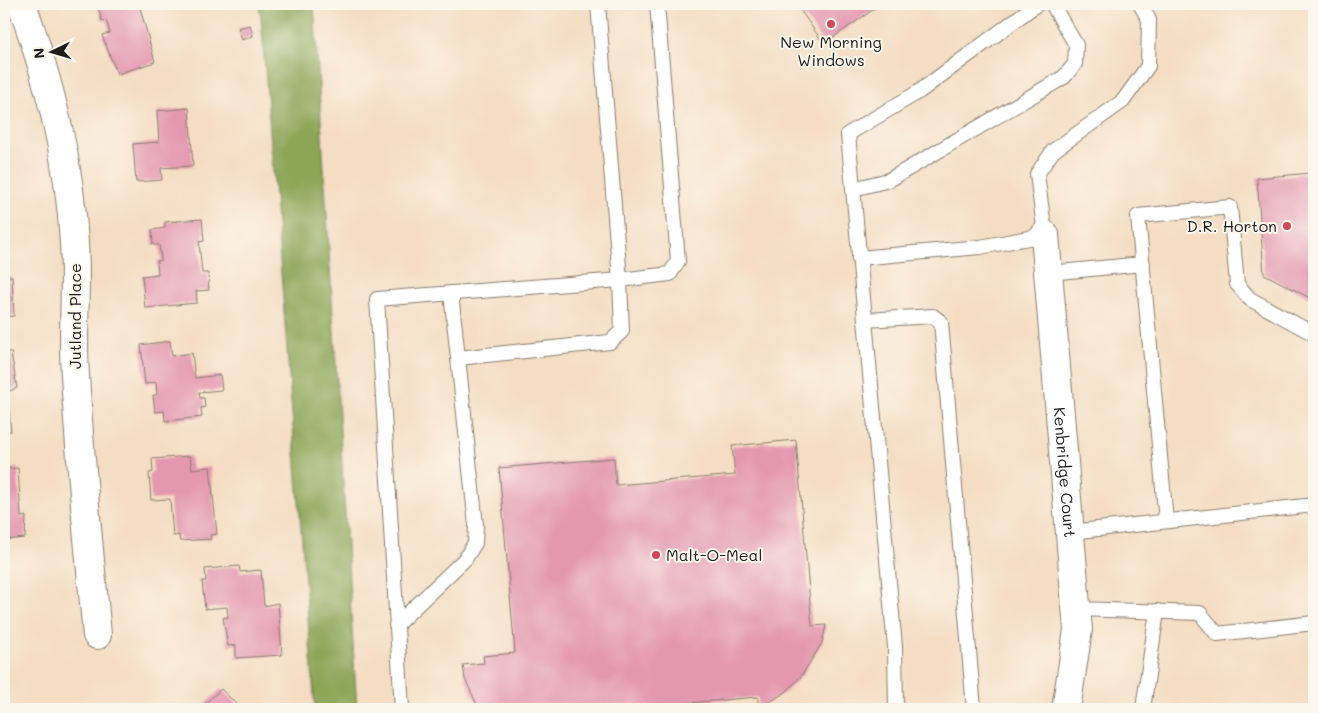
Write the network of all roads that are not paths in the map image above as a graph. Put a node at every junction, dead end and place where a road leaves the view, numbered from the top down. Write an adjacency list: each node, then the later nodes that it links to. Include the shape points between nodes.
1 (22, 4): 24 (street, Jutland Place, via 54,106 72,212 75,375)
2 (598, 4): 12 (lane)
3 (657, 4): 12 (lane, via 678,261 670,274)
4 (1037, 4): 7 (lane, via 920,91 848,134)
5 (1052, 4): 7 (lane, via 1076,45 1075,64 1064,77 889,180)
6 (1140, 4): 8 (lane, via 1149,20 1148,66 1123,101 1053,151 1037,174)
7 (853, 189): 9 (lane)
8 (1045, 235): 9 (lane, via 980,247); 11 (street, Kenbridge Court)
9 (859, 258): 14 (lane)
10 (1143, 264): 11 (lane); 15 (lane, via 1138,216 1230,207 1237,284 1250,298); 18 (lane)
11 (1049, 273): 19 (street, Kenbridge Court)
12 (620, 280): 13 (lane); 16 (lane, via 622,331 610,342)
13 (451, 293): 16 (lane); 23 (lane, via 377,299)
14 (865, 320): 26 (lane, via 895,647); 27 (lane, via 933,316 941,322)
15 (1314, 334)
16 (458, 358): 23 (lane, via 476,525 475,543 465,559)
17 (1314, 505): 18 (lane)
18 (1166, 521): 19 (lane)
19 (1071, 532): 20 (street, Kenbridge Court)
20 (1077, 609): 21 (lane); 28 (street, Kenbridge Court, via 1078,630)
21 (1158, 611): 22 (lane, via 1200,613 1217,634); 29 (lane)
22 (1314, 623)
23 (396, 626): 25 (lane)
24 (97, 635)
25 (402, 709)
26 (896, 709)
27 (974, 709)
28 (1066, 709)
29 (1143, 709)

